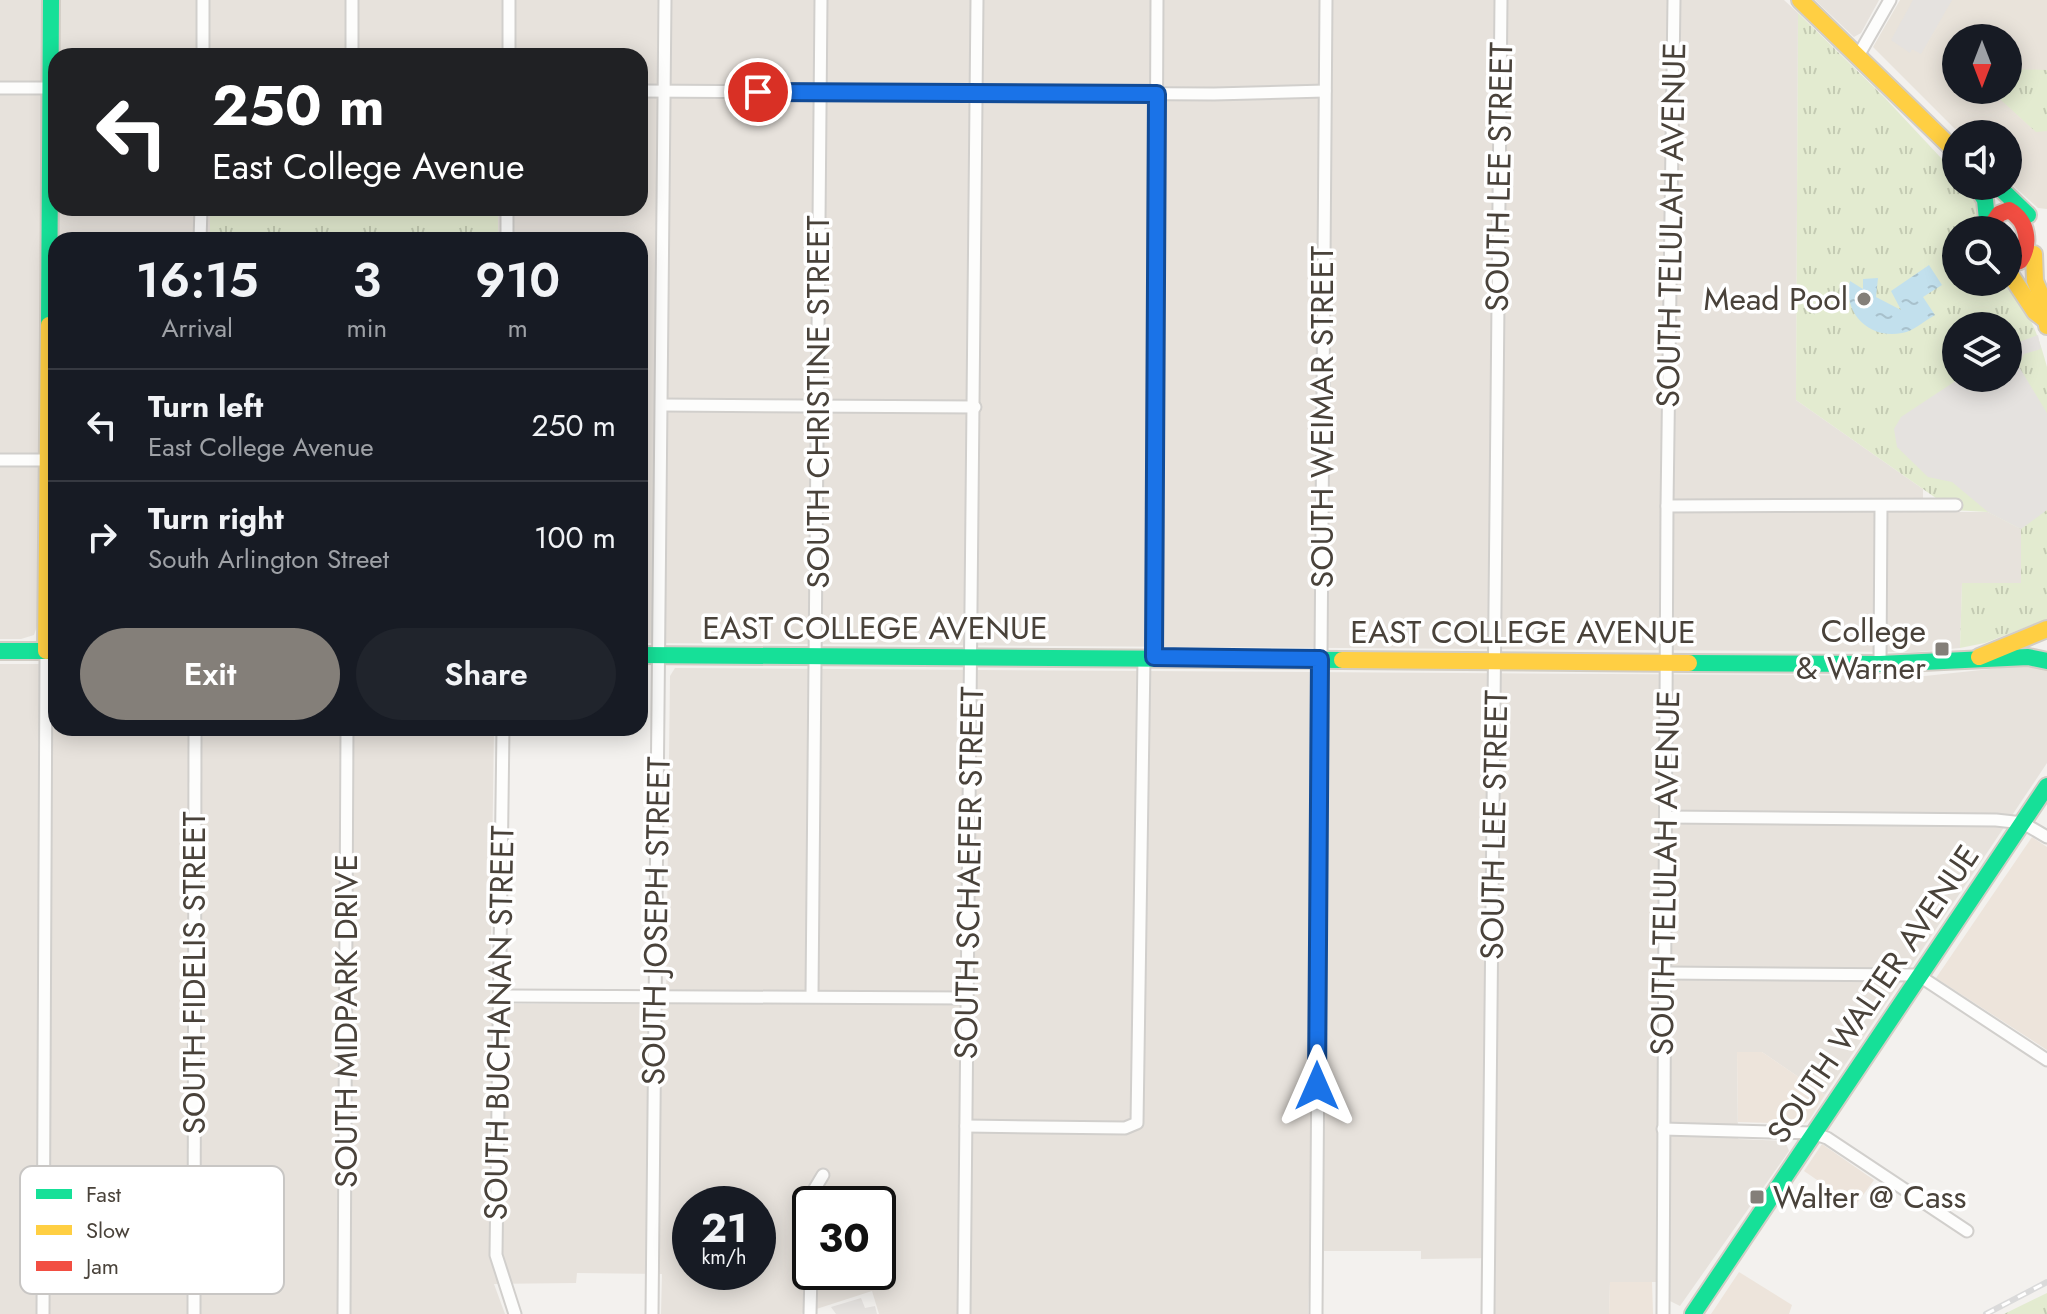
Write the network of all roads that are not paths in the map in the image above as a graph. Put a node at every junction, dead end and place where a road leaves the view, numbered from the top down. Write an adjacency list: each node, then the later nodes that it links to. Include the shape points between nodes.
1 (51, 0): 14 (main road)
2 (203, 0): 15 (street)
3 (352, 0): 16 (street)
4 (509, 0): 17 (street)
5 (665, 0): 22 (street, SOUTH JOSEPH STREET)
6 (821, 0): 24 (street, SOUTH CHRISTINE STREET)
7 (977, 0): 25 (street, SOUTH SCHAEFER STREET)
8 (1157, 0): 26 (street)
9 (1326, 0): 23 (street, SOUTH WEIMAR STREET)
10 (1501, 0): 53 (street, SOUTH LEE STREET)
11 (1674, 0): 41 (street, SOUTH TELULAH AVENUE)
12 (1800, 0): 18 (main road)
13 (1890, 0): 18 (street)
14 (52, 48)
15 (203, 48)
16 (352, 48)
17 (509, 48)
18 (1858, 56): 27 (main road)
19 (0, 88): 20 (street)
20 (48, 88)
21 (648, 91): 22 (street)
22 (664, 91): 24 (street); 35 (street, SOUTH JOSEPH STREET)
23 (1325, 91): 26 (street); 52 (street, SOUTH WEIMAR STREET)
24 (820, 92): 25 (street); 36 (street, SOUTH CHRISTINE STREET)
25 (976, 92): 26 (street); 37 (street, SOUTH SCHAEFER STREET)
26 (1157, 94): 51 (street)
27 (1942, 139)
28 (2013, 200): 29 (main road)
29 (2037, 222): 30 (main road)
30 (2039, 250): 31 (main road); 33 (main road, via 2035,281)
31 (2022, 262)
32 (2022, 292): 33 (main road)
33 (2046, 322)
34 (48, 398): 39 (main road)
35 (662, 405): 36 (street); 49 (street, SOUTH JOSEPH STREET)
36 (818, 405): 37 (street); 47 (street, SOUTH CHRISTINE STREET)
37 (975, 407): 50 (street, SOUTH SCHAEFER STREET)
38 (0, 460): 39 (street)
39 (47, 460): 43 (main road)
40 (1956, 505): 42 (street)
41 (1667, 506): 42 (street); 55 (street, SOUTH TELULAH AVENUE)
42 (1881, 507): 57 (street)
43 (48, 508)
44 (2047, 629): 54 (main road, EAST COLLEGE AVENUE)
45 (0, 651): 46 (main road)
46 (48, 651)
47 (815, 654): 49 (main road, EAST COLLEGE AVENUE); 50 (main road, EAST COLLEGE AVENUE); 68 (street, SOUTH CHRISTINE STREET)
48 (648, 655): 49 (main road, EAST COLLEGE AVENUE)
49 (660, 655): 70 (street, SOUTH JOSEPH STREET)
50 (971, 656): 51 (main road, EAST COLLEGE AVENUE); 71 (street, SOUTH SCHAEFER STREET)
51 (1149, 657): 52 (main road, EAST COLLEGE AVENUE); 73 (street, via 1139,1117 1133,1126)
52 (1320, 659): 53 (main road, EAST COLLEGE AVENUE); 91 (street, SOUTH WEIMAR STREET)
53 (1494, 659): 55 (main road, EAST COLLEGE AVENUE); 92 (street, SOUTH LEE STREET)
54 (1974, 659): 56 (main road, EAST COLLEGE AVENUE); 57 (main road, EAST COLLEGE AVENUE)
55 (1668, 661): 57 (main road, EAST COLLEGE AVENUE); 63 (street, SOUTH TELULAH AVENUE)
56 (2047, 661)
57 (1880, 664)
58 (50, 736): 76 (street)
59 (195, 736): 77 (street, SOUTH FIDELIS STREET)
60 (347, 736): 86 (street, SOUTH MIDPARK DRIVE)
61 (503, 736): 69 (street, SOUTH BUCHANAN STREET)
62 (2047, 786): 64 (main road, SOUTH WALTER AVENUE)
63 (1666, 817): 64 (street); 66 (street, SOUTH TELULAH AVENUE)
64 (2023, 823): 65 (street); 67 (main road, SOUTH WALTER AVENUE)
65 (2047, 837)
66 (1665, 973): 67 (street); 74 (street, SOUTH TELULAH AVENUE)
67 (1918, 975): 72 (street); 75 (main road, SOUTH WALTER AVENUE)
68 (812, 995): 70 (street); 71 (street)
69 (499, 996): 70 (street); 87 (street, SOUTH BUCHANAN STREET, via 496,1255)
70 (655, 996): 88 (street, SOUTH JOSEPH STREET)
71 (967, 998): 73 (street, SOUTH SCHAEFER STREET)
72 (2047, 1060)
73 (966, 1126): 90 (street, SOUTH SCHAEFER STREET)
74 (1663, 1129): 75 (street); 93 (street, SOUTH TELULAH AVENUE)
75 (1812, 1133): 80 (street); 94 (main road, SOUTH WALTER AVENUE)
76 (45, 1166)
77 (194, 1166)
78 (823, 1175): 79 (street)
79 (816, 1186)
80 (1967, 1231)
81 (811, 1290): 89 (street)
82 (43, 1294): 84 (street)
83 (194, 1294): 85 (street, SOUTH FIDELIS STREET)
84 (43, 1314)
85 (194, 1314)
86 (344, 1314)
87 (515, 1314)
88 (652, 1314)
89 (810, 1314)
90 (964, 1314)
91 (1316, 1314)
92 (1488, 1314)
93 (1663, 1314)
94 (1693, 1314)

